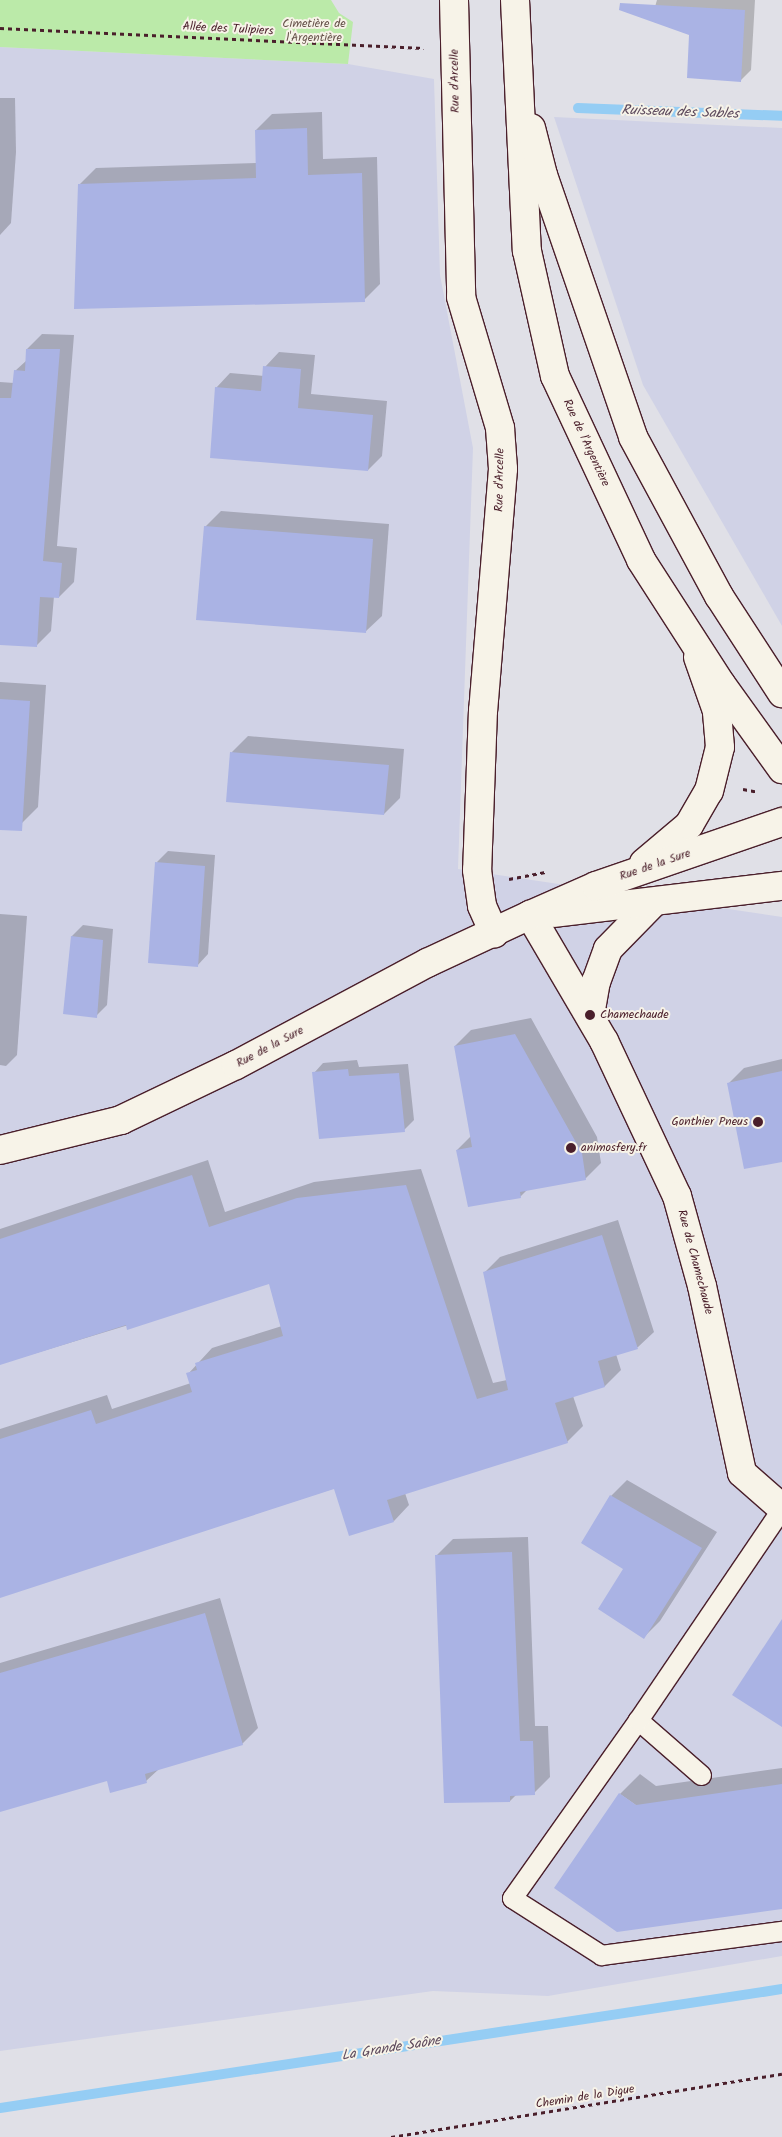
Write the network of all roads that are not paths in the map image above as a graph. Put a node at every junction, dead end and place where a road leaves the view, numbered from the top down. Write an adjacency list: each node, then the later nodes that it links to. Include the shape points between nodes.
1 (454, 0): 12 (street, Rue d'Arcelle, via 461,297 500,428 503,469 483,710 476,870 482,906)
2 (515, 0): 3 (street, Rue de l'Argentière)
3 (516, 71): 4 (street, Rue de l'Argentière, via 527,251 555,376 641,560); 5 (street, Rue de l'Argentière, via 543,175 633,437 719,596)
4 (690, 637): 6 (street, Rue de l'Argentière); 8 (street, via 717,711 720,747 709,791 689,824)
5 (782, 693)
6 (782, 770)
7 (782, 822): 8 (street, Rue de la Sure)
8 (634, 872): 11 (street, Rue de la Sure)
9 (782, 886): 10 (street, Rue de la Sure)
10 (653, 903): 11 (street, Rue de la Sure); 13 (street, via 608,950 596,982)
11 (530, 915): 12 (street, Rue de la Sure); 13 (street, Rue de Chamechaude)
12 (494, 933): 14 (street, Rue de la Sure, via 121,1120)
13 (590, 1015): 15 (street, Rue de Chamechaude, via 677,1196 705,1295 742,1473)
14 (0, 1150)
15 (782, 1508): 16 (lane)
16 (638, 1720): 17 (lane); 18 (lane, via 512,1898 601,1955)
17 (701, 1775)
18 (782, 1931)

